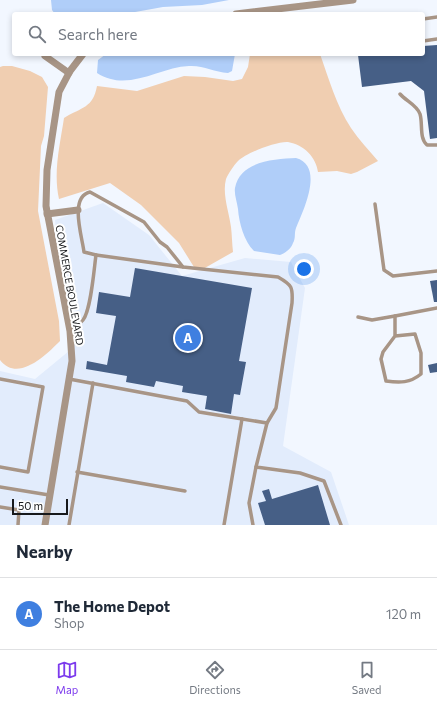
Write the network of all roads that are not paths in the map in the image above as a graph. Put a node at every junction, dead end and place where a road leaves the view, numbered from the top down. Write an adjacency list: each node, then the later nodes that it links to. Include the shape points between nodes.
1 (353, 0): 2 (street)
2 (253, 12)
3 (437, 17): 4 (lane)
4 (425, 18)
5 (437, 39): 6 (lane)
6 (425, 40)
7 (45, 56): 9 (street)
8 (82, 56): 9 (street, COMMERCE BOULEVARD)
9 (69, 73): 14 (street, COMMERCE BOULEVARD, via 56,104 47,170)
10 (400, 94): 11 (lane, via 420,114 423,142 426,145)
11 (437, 145)
12 (375, 204): 17 (lane, via 384,270 393,276)
13 (78, 210): 14 (street); 15 (lane, via 84,252); 16 (lane, via 80,198 90,192 144,222)
14 (47, 214): 21 (street, COMMERCE BOULEVARD)
15 (96, 255): 16 (lane); 21 (lane, via 88,307 83,320)
16 (183, 267): 27 (lane, via 278,277 288,283 293,290 276,408)
17 (437, 271)
18 (437, 308): 19 (lane)
19 (395, 316): 20 (lane, via 372,320); 22 (lane)
20 (358, 317)
21 (69, 326): 24 (street, COMMERCE BOULEVARD, via 72,348)
22 (395, 336): 22 (lane, via 381,359 386,381 413,381 421,374 421,353 415,334)
23 (0, 379): 28 (lane, via 43,387 28,472)
24 (69, 379): 25 (lane); 33 (street, COMMERCE BOULEVARD)
25 (93, 384): 26 (lane, via 187,401 199,412); 30 (lane)
26 (242, 419): 27 (lane); 38 (lane)
27 (267, 423): 29 (lane)
28 (0, 467)
29 (256, 467): 39 (lane, via 249,503); 40 (lane, via 300,473 324,481)
30 (78, 472): 32 (lane); 37 (lane)
31 (0, 487): 33 (lane)
32 (185, 491)
33 (49, 495): 36 (street, COMMERCE BOULEVARD)
34 (0, 507): 35 (lane, via 18,510)
35 (18, 525)
36 (45, 525)
37 (69, 525)
38 (224, 525)
39 (253, 525)
40 (341, 525)

